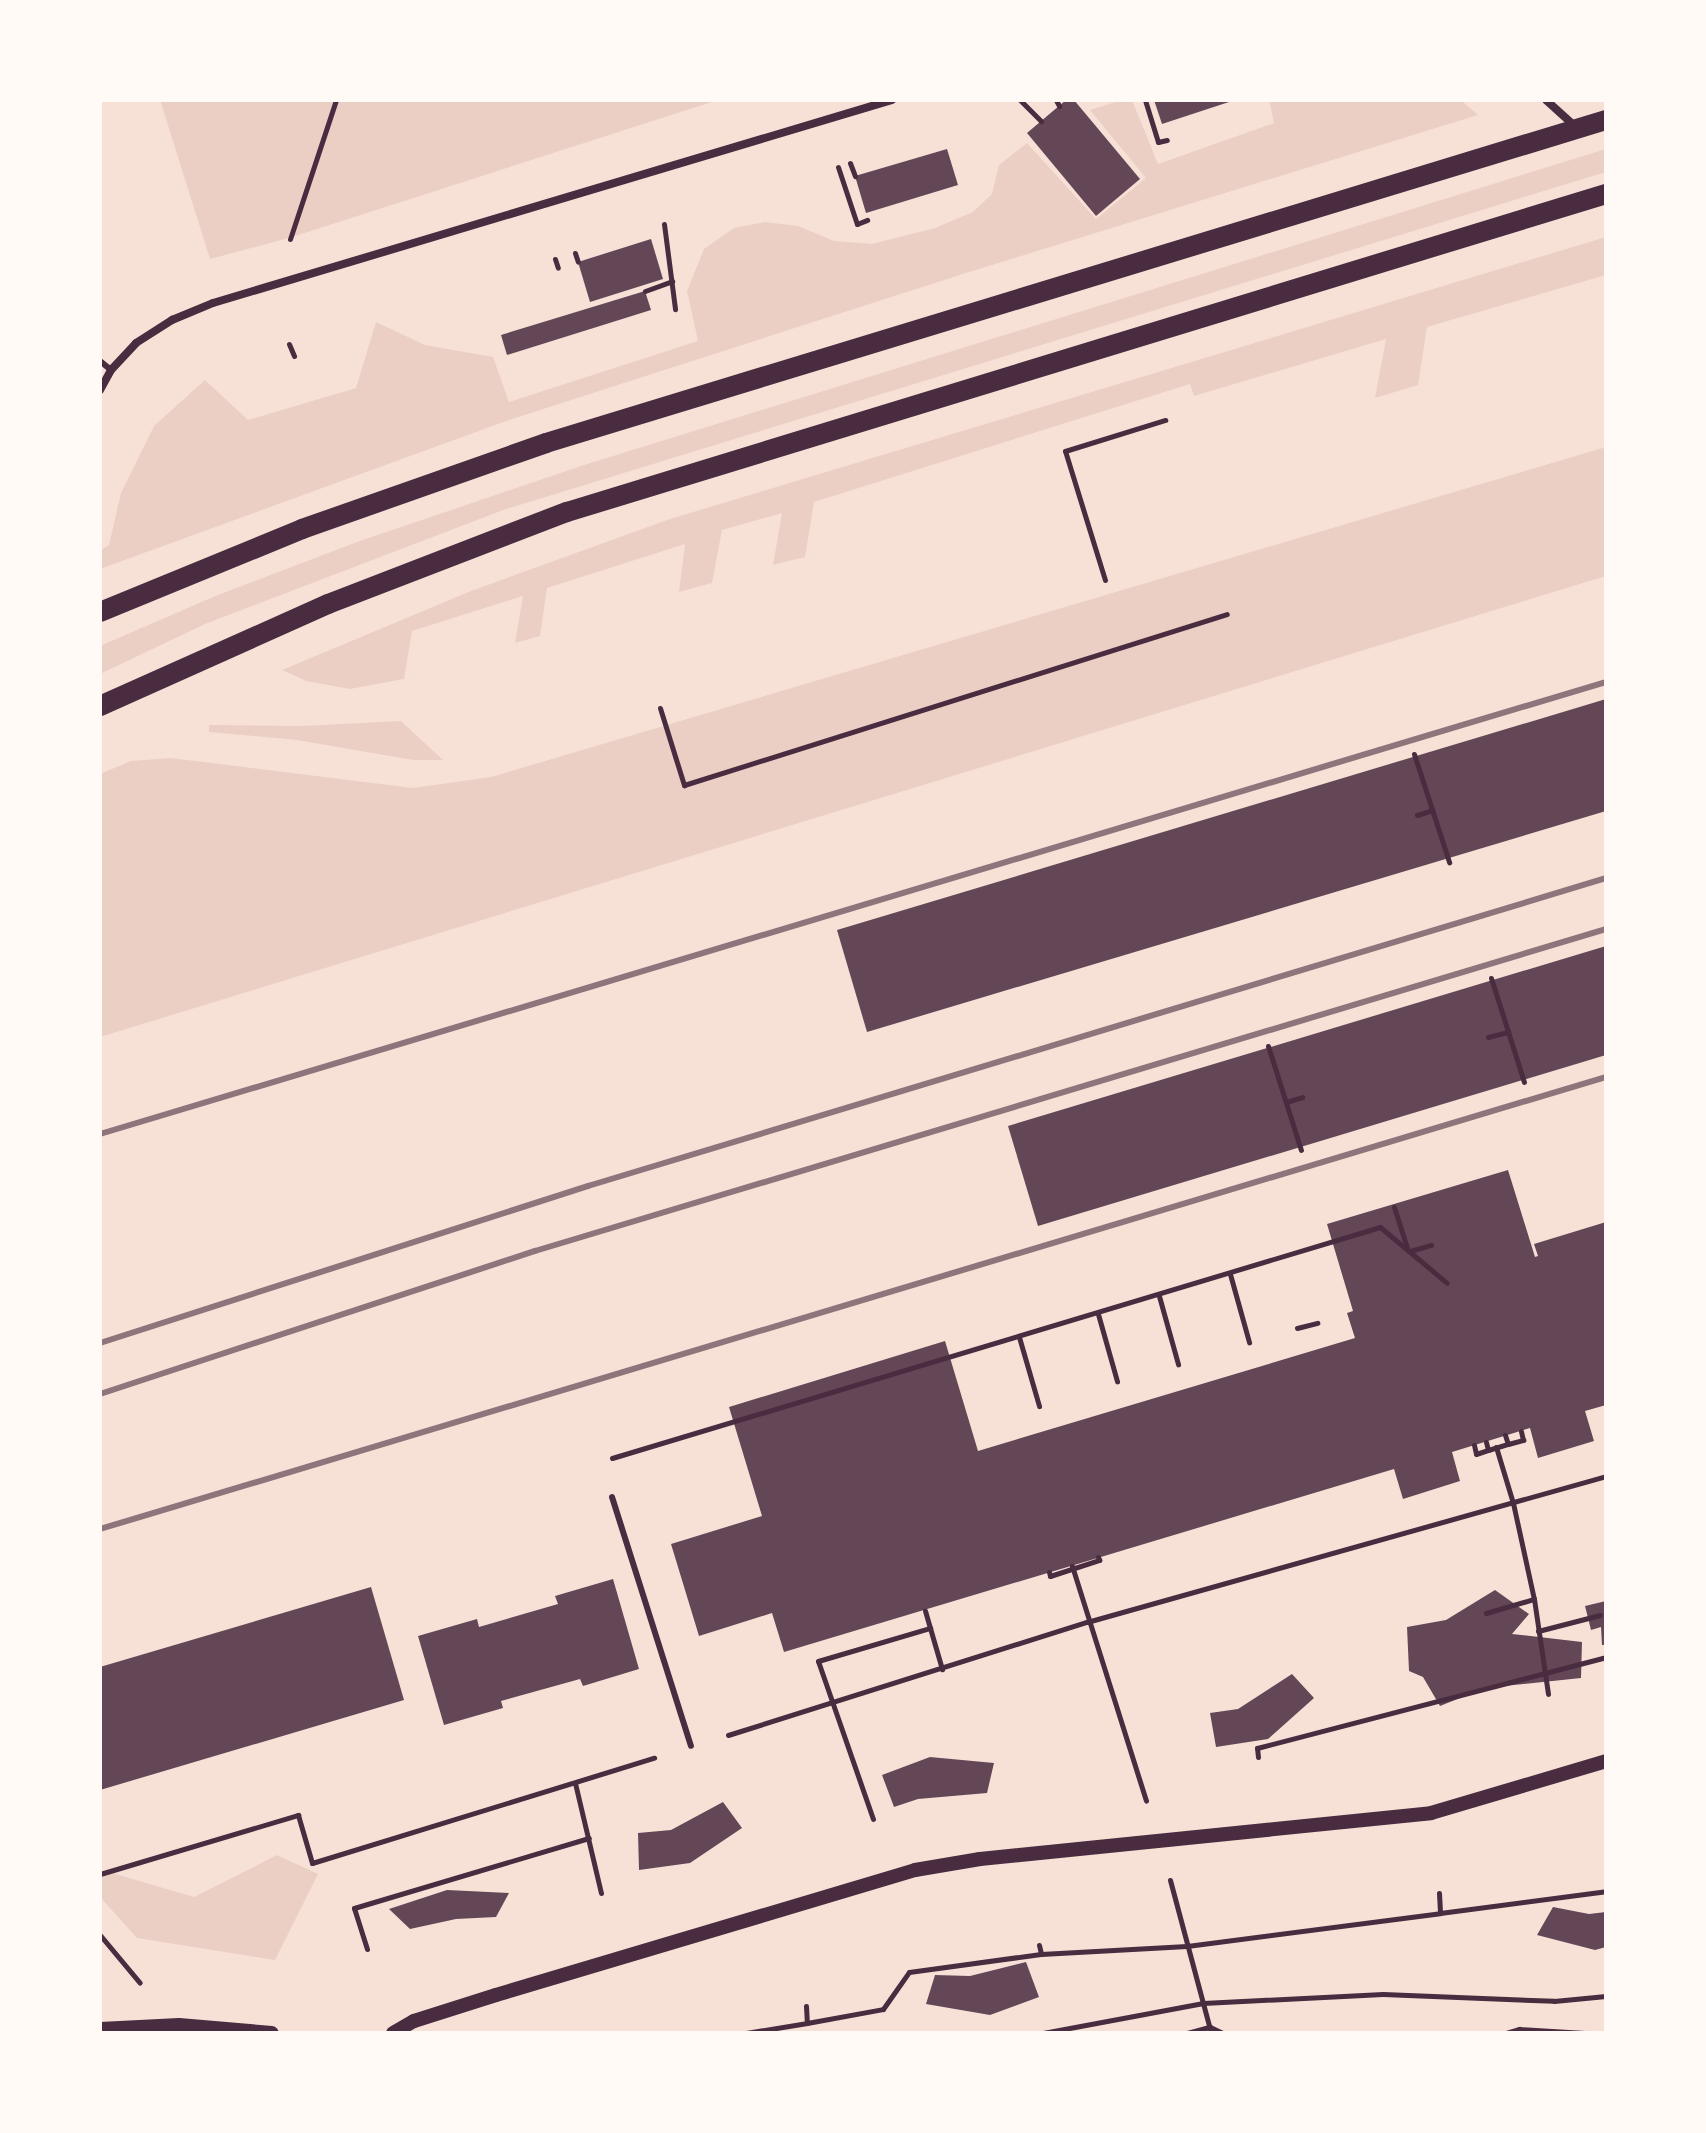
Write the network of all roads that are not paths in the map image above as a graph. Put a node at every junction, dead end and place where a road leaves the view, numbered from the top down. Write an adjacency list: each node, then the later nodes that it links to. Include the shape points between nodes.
1 (892, 100): 7 (street, via 213,303 136,343)
2 (1546, 100): 4 (street)
3 (1606, 120): 4 (main road)
4 (1578, 129): 9 (main road, via 546,443 302,529)
5 (1606, 194): 10 (main road, via 567,512 328,604)
6 (100, 361): 7 (lane)
7 (111, 370): 8 (street)
8 (100, 390)
9 (100, 612)
10 (100, 706)
11 (612, 1497): 12 (lane)
12 (691, 1746)
13 (1606, 1761): 16 (street, via 1431,1813 915,1870 414,2021)
14 (100, 2029): 15 (street, via 179,2025)
15 (272, 2033)
16 (393, 2033)

